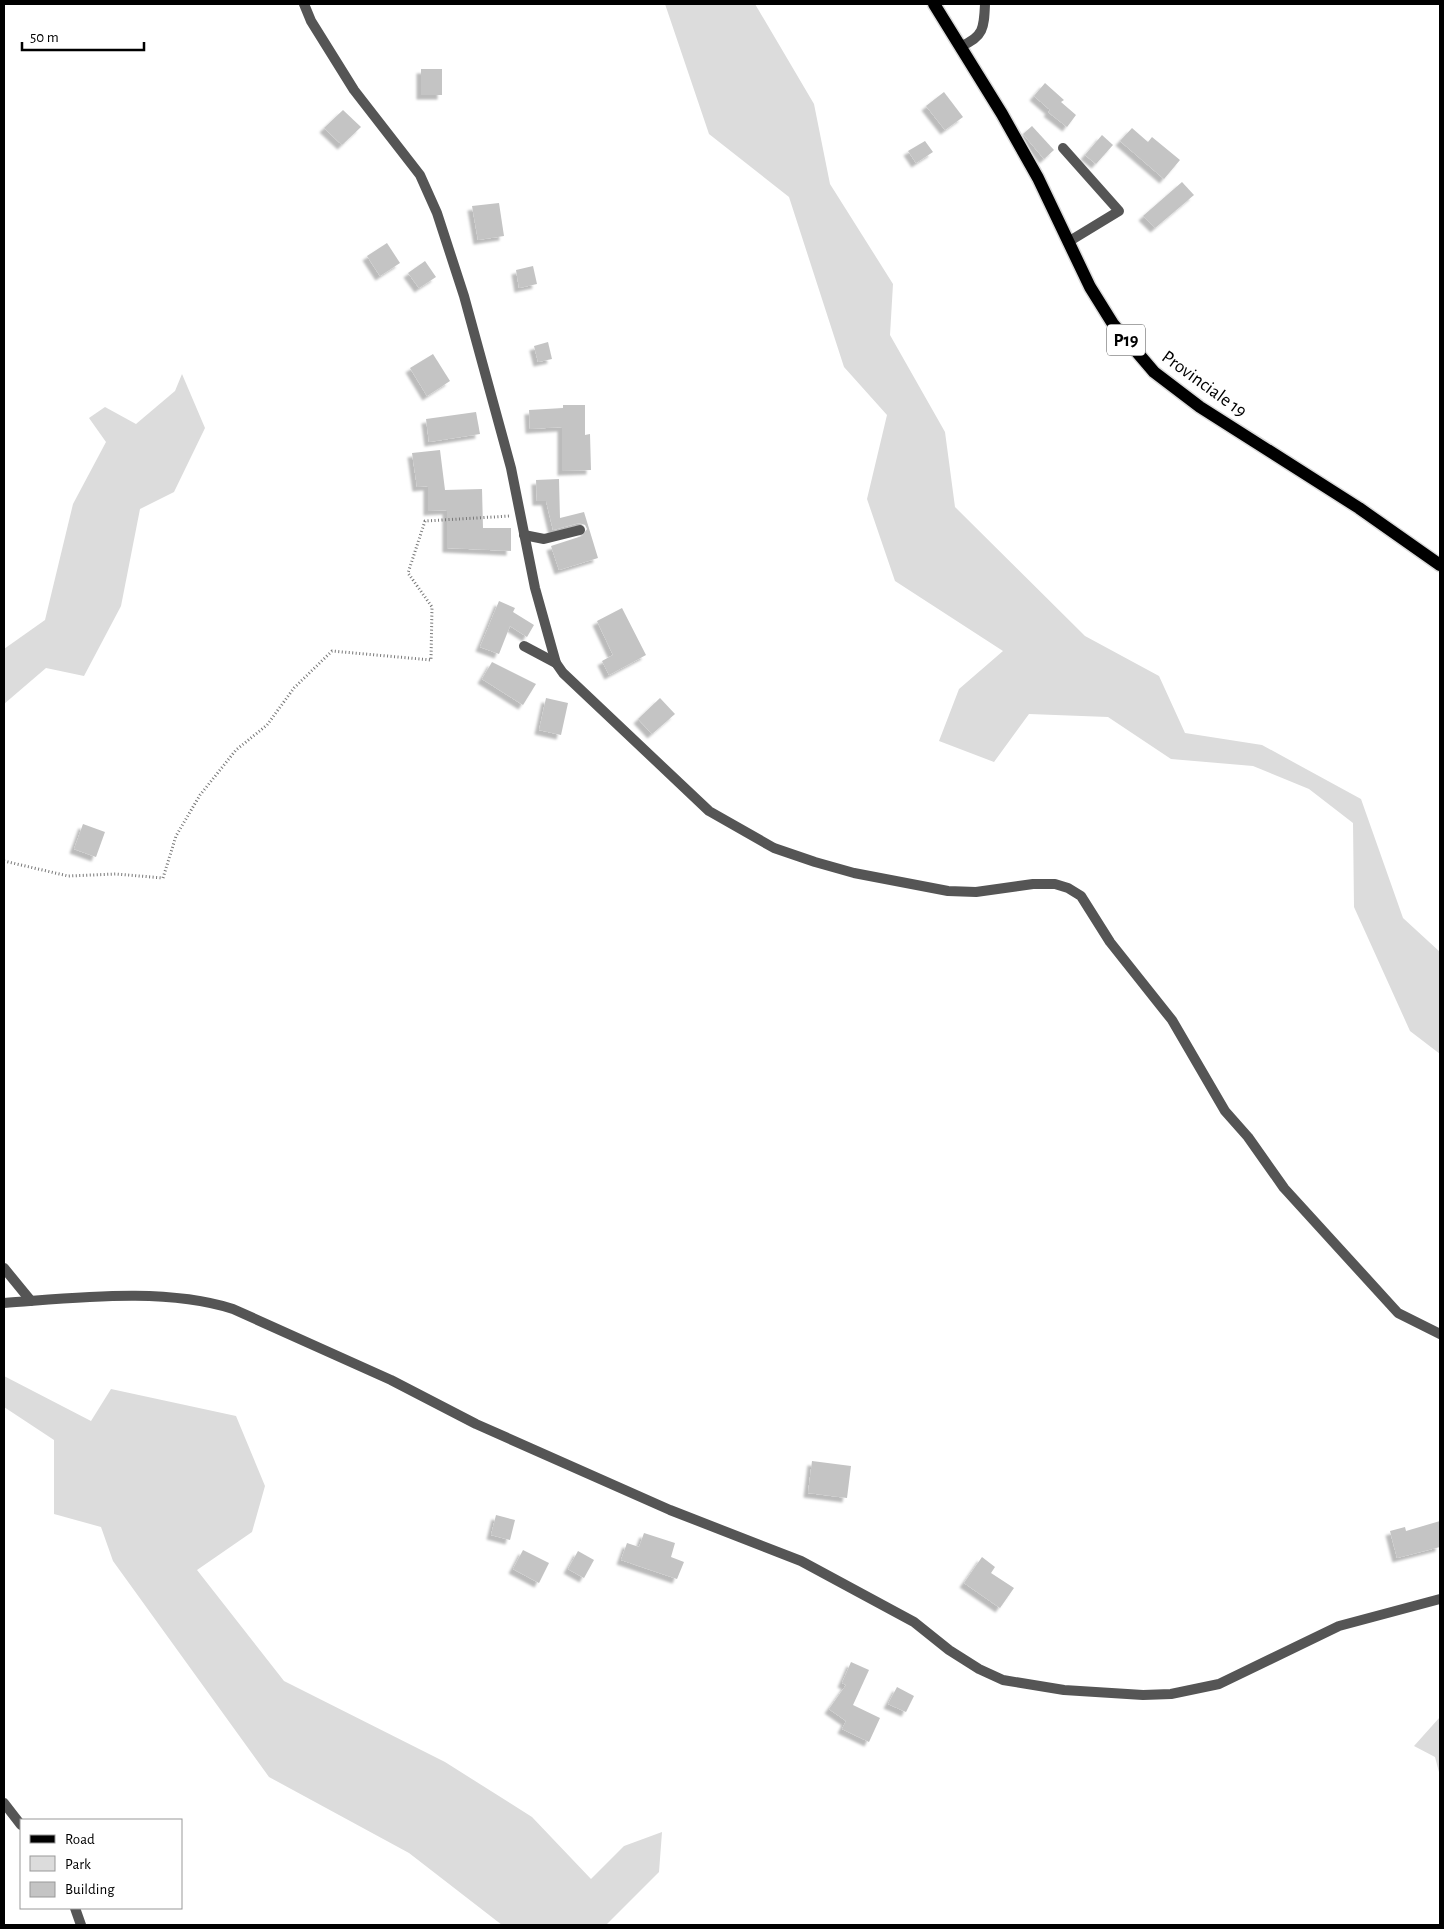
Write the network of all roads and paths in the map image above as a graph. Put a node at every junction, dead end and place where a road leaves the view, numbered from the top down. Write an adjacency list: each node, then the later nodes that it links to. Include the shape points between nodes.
1 (304, 4): 7 (street, via 354,90 420,175 437,213 464,296)
2 (934, 4): 4 (main road, Provinciale 19 / P19)
3 (985, 4): 4 (street, via 983,28 972,42)
4 (961, 46): 6 (main road, Provinciale 19 / P19, via 1038,178)
5 (1063, 148): 6 (street, via 1119,211)
6 (1068, 242): 10 (main road, Provinciale 19 / P19, via 1113,324 1154,372 1200,407 1359,508)
7 (520, 516): 9 (street); 13 (path, via 425,521 408,573 432,607 431,660 332,651 294,688 267,725 236,750 200,795 176,836 163,878 116,874 68,876)
8 (580, 530): 9 (street, via 544,539)
9 (524, 534): 12 (street)
10 (1440, 565)
11 (524, 646): 12 (street)
12 (556, 663): 17 (street, via 577,687 709,810 774,848 854,872 948,891 976,892 1055,884 1081,896 1110,942 1172,1020 1225,1111 1284,1188 1398,1313)
13 (4, 860)
14 (4, 1268): 15 (street)
15 (31, 1301): 16 (street); 18 (street, via 136,1296 206,1300 233,1309 392,1380 476,1424 670,1510 801,1561 914,1622 979,1669 1003,1680 1109,1694 1171,1694 1219,1684 1339,1626)
16 (4, 1303)
17 (1440, 1334)
18 (1440, 1600)
19 (4, 1803): 20 (street)
20 (20, 1824)
21 (75, 1909): 22 (street)
22 (81, 1925)

